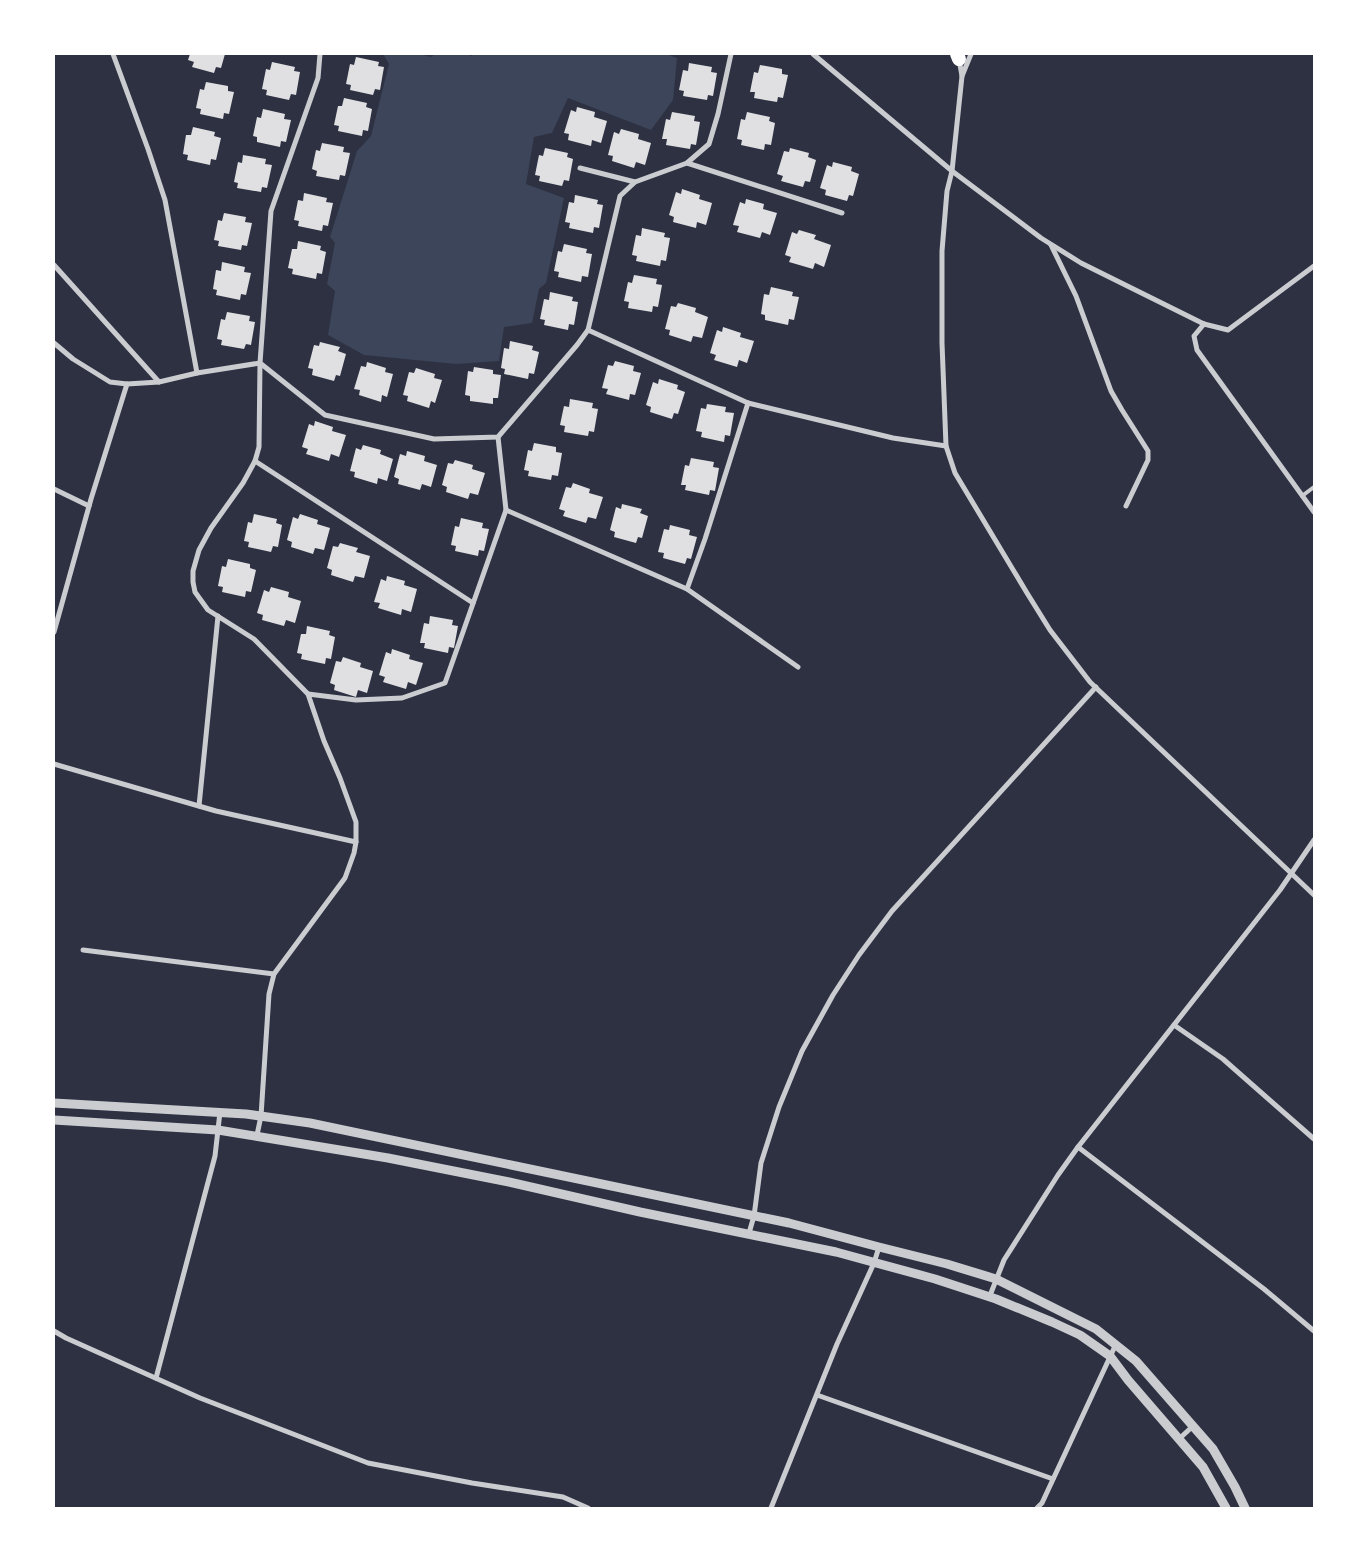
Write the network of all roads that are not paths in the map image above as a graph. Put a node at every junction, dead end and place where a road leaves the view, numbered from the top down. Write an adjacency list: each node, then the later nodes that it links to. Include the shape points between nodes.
1 (113, 54): 19 (street, via 166,200)
2 (320, 54): 18 (street, via 318,78 270,211)
3 (731, 54): 7 (street, via 708,144)
4 (813, 54): 9 (street)
5 (964, 55): 6 (street); 6 (street)
6 (962, 76): 9 (street)
7 (687, 163): 10 (street); 11 (street)
8 (580, 168): 10 (street)
9 (952, 171): 12 (street); 24 (street, via 942,251)
10 (635, 182): 16 (street, via 620,196)
11 (842, 213)
12 (1051, 244): 15 (street, via 1081,263); 30 (street, via 1076,296 1111,391 1148,450 1148,460)
13 (54, 265): 20 (street)
14 (1314, 266): 15 (street, via 1228,330)
15 (1204, 324): 28 (street, via 1194,336 1197,350)
16 (588, 330): 22 (street); 23 (street)
17 (54, 343): 21 (street, via 72,359 110,382)
18 (260, 362): 19 (street); 23 (street, via 325,415 434,439); 25 (street, via 259,447)
19 (197, 373): 20 (street)
20 (159, 382): 21 (street)
21 (127, 384): 29 (street)
22 (748, 402): 24 (street, via 893,438); 33 (street)
23 (498, 437): 31 (street)
24 (946, 446): 38 (street, via 955,473 1026,593 1050,630)
25 (255, 461): 34 (street); 35 (street, via 211,528 199,550 193,571 196,592 208,610)
26 (1314, 487): 28 (lane)
27 (54, 489): 29 (street)
28 (1302, 496): 32 (street)
29 (89, 506): 36 (street)
30 (1126, 506)
31 (506, 510): 33 (street); 34 (street)
32 (1314, 512)
33 (687, 589): 37 (street)
34 (473, 603): 39 (street, via 445,683 402,698 356,700)
35 (218, 616): 39 (street, via 254,639); 41 (street)
36 (54, 632)
37 (798, 667)
38 (1096, 687): 44 (street); 57 (street, via 892,911 833,995 802,1051 779,1107 761,1163)
39 (308, 694): 43 (street, via 356,822)
40 (54, 764): 41 (street)
41 (199, 806): 43 (street)
42 (1314, 840): 44 (street)
43 (356, 842): 47 (street, via 345,878)
44 (1291, 874): 45 (street); 48 (street)
45 (1314, 895)
46 (83, 950): 47 (street)
47 (274, 974): 51 (street, via 269,994)
48 (1174, 1025): 55 (street, via 1223,1059); 56 (street)
49 (54, 1103): 50 (street)
50 (220, 1112): 51 (street); 53 (street)
51 (261, 1116): 54 (street); 57 (street, via 310,1123)
52 (54, 1120): 53 (street)
53 (218, 1130): 54 (street); 67 (street, via 215,1156)
54 (257, 1135): 58 (street, via 416,1163)
55 (1314, 1139)
56 (1078, 1147): 61 (street, via 1004,1260); 64 (street)
57 (754, 1216): 58 (street); 59 (street)
58 (750, 1233): 60 (street)
59 (879, 1247): 60 (street); 61 (street)
60 (874, 1263): 62 (street); 68 (street)
61 (996, 1279): 62 (street); 65 (street, via 1096,1329)
62 (990, 1298): 66 (street, via 1080,1335)
63 (54, 1331): 67 (street)
64 (1314, 1331)
65 (1116, 1344): 66 (street); 69 (street, via 1136,1361)
66 (1110, 1356): 70 (street); 71 (street)
67 (156, 1378): 72 (street, via 368,1463 563,1497)
68 (817, 1395): 71 (street); 73 (street)
69 (1193, 1426): 70 (street); 76 (street, via 1213,1449)
70 (1178, 1439): 75 (street, via 1203,1467)
71 (1053, 1478): 74 (street, via 1042,1503)
72 (588, 1508)
73 (771, 1508)
74 (1036, 1508)
75 (1226, 1508)
76 (1245, 1508)

